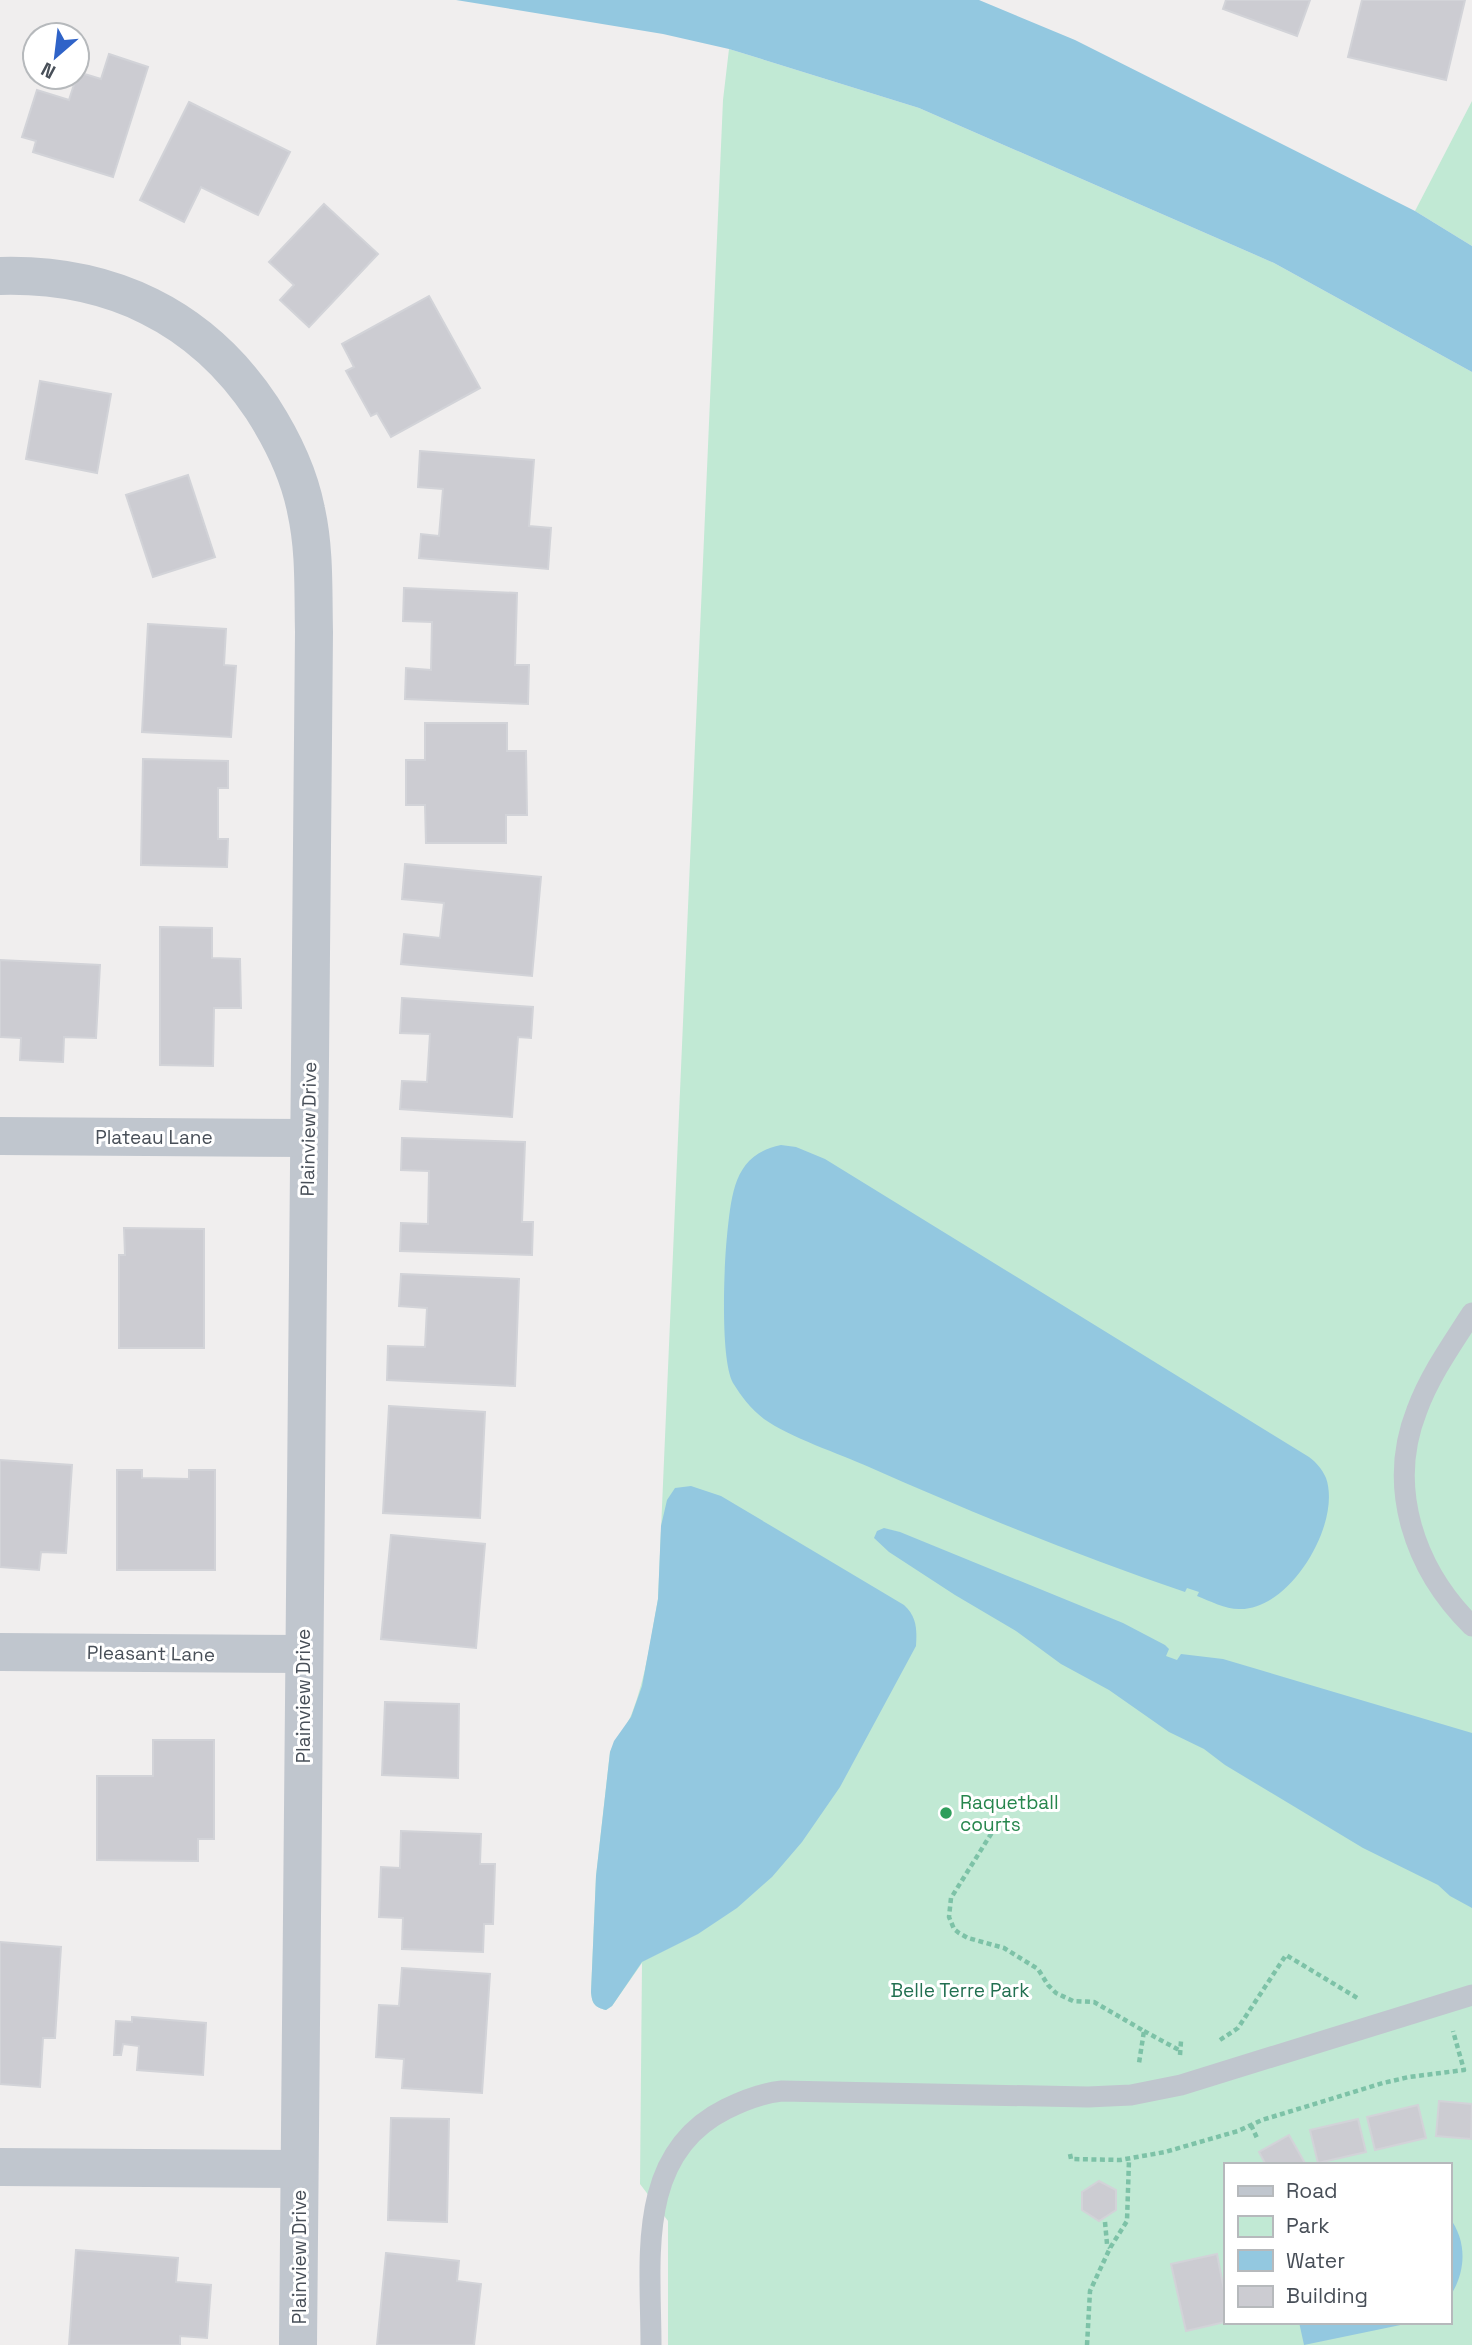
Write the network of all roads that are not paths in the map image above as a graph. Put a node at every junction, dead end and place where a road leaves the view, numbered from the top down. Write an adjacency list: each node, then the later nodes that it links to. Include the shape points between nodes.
1 (0, 276): 3 (street, Plainview Drive, via 47,277 110,290 191,330 253,395 272,423 298,480 313,570)
2 (0, 1136): 3 (street, Plateau Lane)
3 (308, 1138): 7 (street, Plainview Drive)
4 (1472, 1312): 5 (lane, via 1434,1372 1417,1410 1405,1469 1408,1511 1421,1554 1443,1595)
5 (1472, 1626)
6 (0, 1652): 7 (street, Pleasant Lane)
7 (303, 1654): 10 (street, Plainview Drive)
8 (1472, 1995): 12 (lane, via 1181,2085 1131,2095 782,2091 760,2095 716,2114 697,2128 668,2165 659,2188 651,2243)
9 (0, 2168): 10 (street, Plainview Drive)
10 (299, 2169): 11 (street, Plainview Drive)
11 (298, 2345)
12 (651, 2345)

